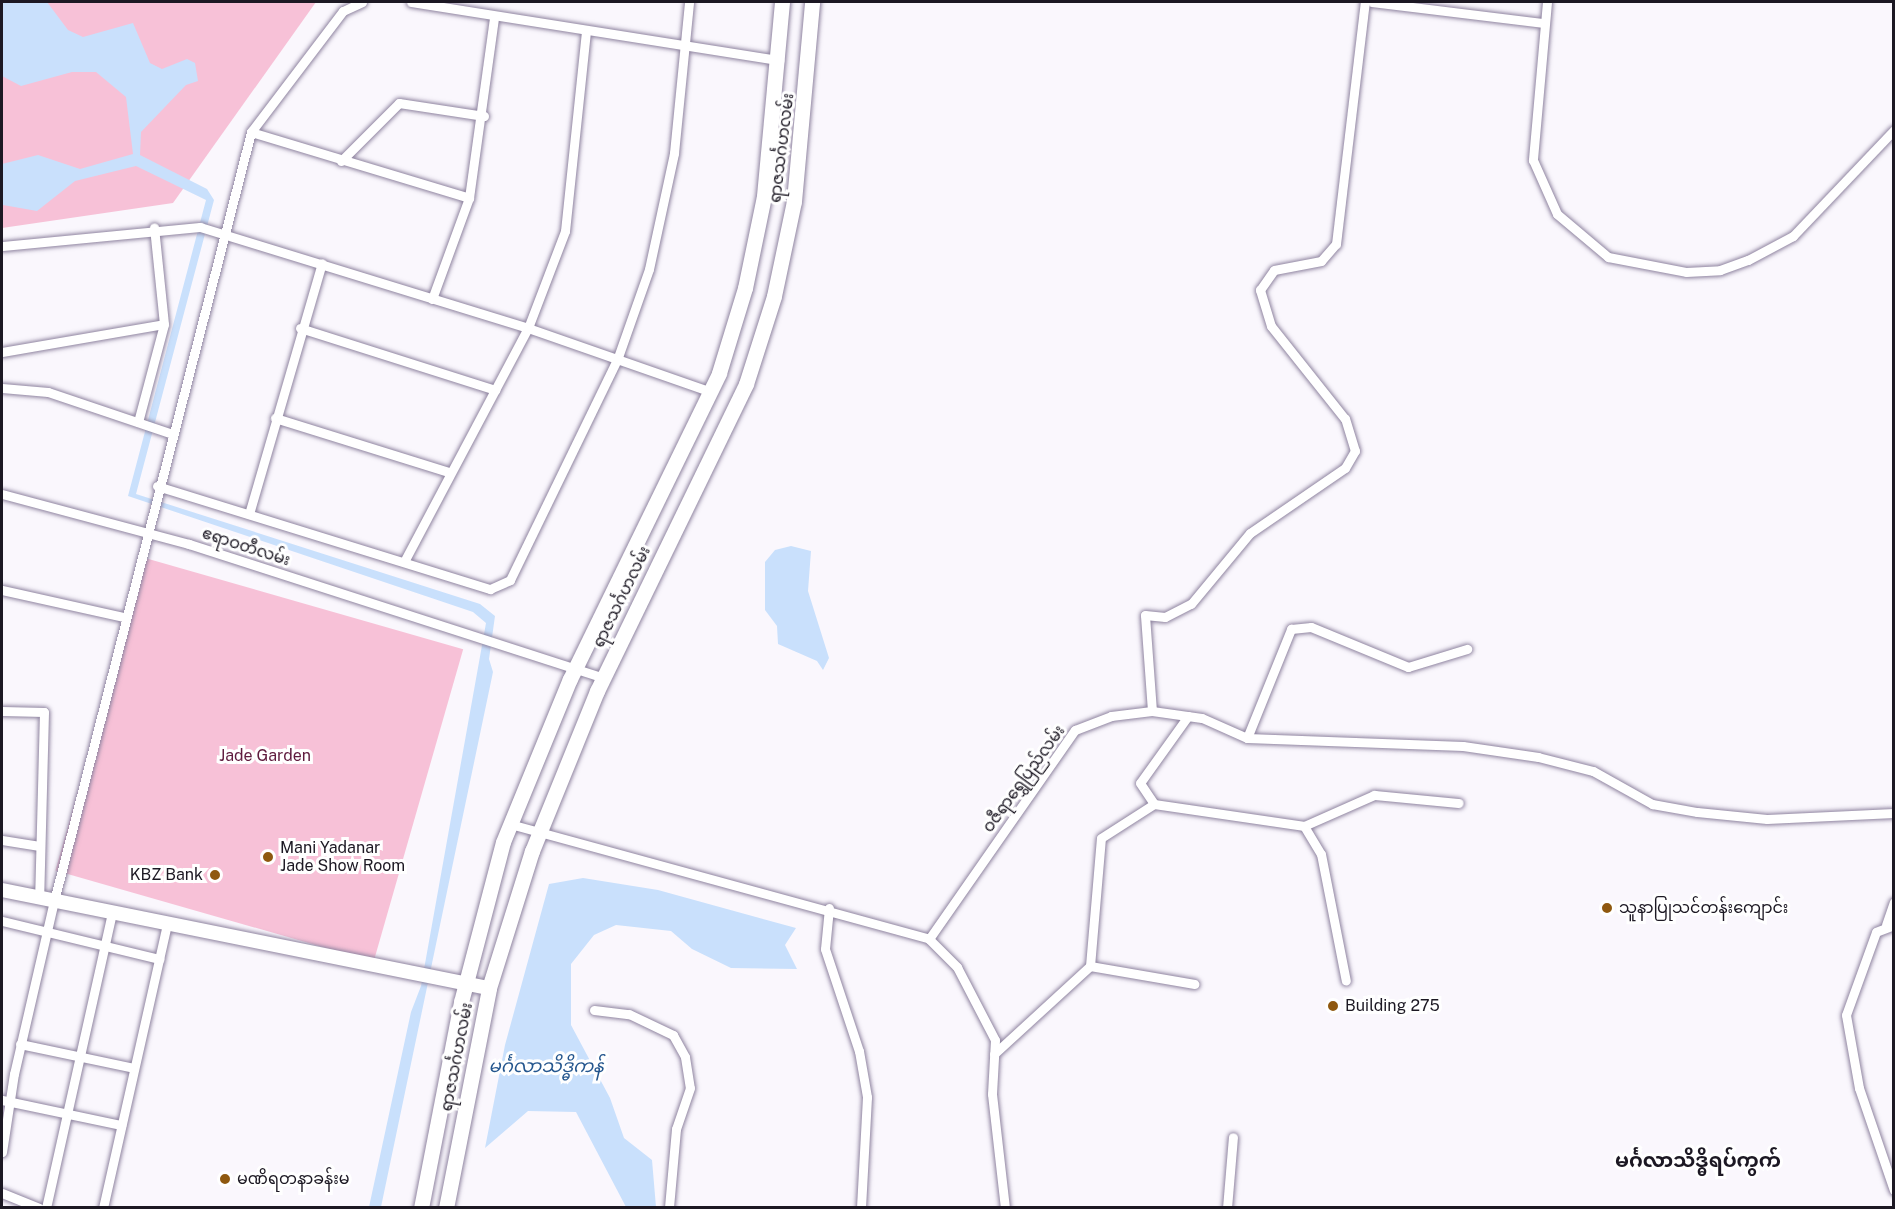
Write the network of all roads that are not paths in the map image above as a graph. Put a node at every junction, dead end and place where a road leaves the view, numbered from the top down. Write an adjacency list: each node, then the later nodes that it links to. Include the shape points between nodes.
1 (362, 2): 16 (street, via 343,11)
2 (411, 2): 9 (street)
3 (689, 2): 12 (street)
4 (782, 2): 13 (main road, ရာဇသင်္ဂဟလမ်း)
5 (812, 2): 45 (main road, ရာဇသင်္ဂဟလမ်း, via 794,201 774,296 746,384)
6 (1365, 2): 47 (street, via 1336,244 1321,261 1274,270 1260,290 1271,326 1346,419 1355,451 1345,468 1250,533 1191,604 1166,617 1145,615)
7 (1372, 2): 10 (street)
8 (1547, 2): 10 (street)
9 (494, 18): 11 (street); 14 (street)
10 (1544, 23): 15 (street, via 1533,160 1557,214 1608,257 1686,272 1720,270 1748,260 1793,236)
11 (586, 32): 12 (street); 26 (street, via 565,231)
12 (684, 46): 13 (street); 28 (street, via 674,153 649,269)
13 (779, 60): 31 (main road, ရာဇသင်္ဂဟလမ်း, via 760,219 745,288)
14 (484, 116): 17 (street, via 399,103); 18 (street)
15 (1893, 130)
16 (251, 132): 17 (street); 20 (street)
17 (341, 161): 18 (street)
18 (469, 198): 23 (street)
19 (154, 228): 20 (street, via 205,228); 21 (street); 24 (street)
20 (221, 234): 22 (street); 34 (street)
21 (2, 246)
22 (322, 263): 23 (street); 25 (street)
23 (432, 299): 26 (street)
24 (164, 324): 27 (street); 33 (street)
25 (300, 328): 30 (street); 32 (street)
26 (528, 328): 28 (street); 30 (street)
27 (2, 352)
28 (617, 360): 31 (street); 40 (street, via 510,580 490,589)
29 (2, 388): 33 (street, via 48,392)
30 (495, 390): 35 (street)
31 (710, 391): 44 (main road, ရာဇသင်္ဂဟလမ်း)
32 (275, 418): 35 (street); 38 (street)
33 (138, 422): 34 (street)
34 (170, 433): 36 (street)
35 (448, 472): 40 (street)
36 (157, 486): 38 (street); 39 (street)
37 (2, 494): 39 (street, ဧရာဝတီလမ်း)
38 (249, 514): 40 (street)
39 (145, 531): 42 (street); 44 (street, ဧရာဝတီလမ်း)
40 (405, 560)
41 (2, 590): 42 (street)
42 (124, 617): 60 (street)
43 (1467, 649): 49 (street, via 1408,667 1311,627 1291,629)
44 (575, 668): 45 (street); 53 (main road, ရာဇသင်္ဂဟလမ်း)
45 (603, 678): 55 (main road, ရာဇသင်္ဂဟလမ်း)
46 (2, 711): 57 (street, via 44,712)
47 (1152, 711): 48 (street, ဝဇီရာရွှေပြည်လမ်း); 68 (street, ဝဇီရာရွှေပြည်လမ်း, via 1111,716 1075,730)
48 (1188, 716): 49 (street, ဝဇီရာရွှေပြည်လမ်း); 51 (street, via 1140,783)
49 (1247, 738): 52 (street, ဝဇီရာရွှေပြည်လမ်း, via 1463,746 1538,757 1593,771 1652,804 1697,812 1767,819)
50 (1458, 802): 54 (street, via 1374,795)
51 (1154, 804): 54 (street); 71 (street, via 1101,838)
52 (1893, 813)
53 (510, 824): 55 (street); 73 (main road, ရာဇသင်္ဂဟလမ်း)
54 (1304, 826): 72 (street, via 1321,854)
55 (540, 830): 62 (street); 75 (main road, ရာဇသင်္ဂဟလမ်း)
56 (2, 840): 57 (street)
57 (40, 846): 59 (street)
58 (2, 890): 59 (street)
59 (39, 897): 60 (street)
60 (54, 901): 63 (street); 67 (street)
61 (1893, 902): 66 (street)
62 (829, 908): 68 (street); 94 (street, via 825,949 859,1051 867,1097)
63 (112, 913): 65 (street); 69 (street)
64 (2, 921): 67 (street)
65 (167, 924): 70 (street); 73 (street)
66 (1890, 925): 86 (street, via 1876,932 1846,1015 1859,1088)
67 (47, 932): 69 (street); 77 (street)
68 (929, 939): 78 (street, via 957,967 979,1003 995,1040)
69 (105, 946): 70 (street); 79 (street)
70 (159, 959): 80 (street)
71 (1090, 966): 74 (street); 78 (street)
72 (1346, 981)
73 (467, 982): 75 (street); 91 (main road, ရာဇသင်္ဂဟလမ်း)
74 (1194, 984)
75 (489, 988): 92 (main road, ရာဇသင်္ဂဟလမ်း)
76 (594, 1010): 93 (street, via 629,1014 673,1035 686,1058 690,1088 676,1129)
77 (21, 1044): 79 (street); 81 (street)
78 (994, 1054): 95 (street, via 992,1094)
79 (80, 1056): 80 (street); 82 (street)
80 (134, 1068): 83 (street)
81 (5, 1100): 82 (street); 85 (street)
82 (68, 1113): 83 (street); 89 (street)
83 (121, 1125): 90 (street)
84 (1233, 1137): 96 (street)
85 (2, 1147)
86 (1893, 1190)
87 (2, 1193): 88 (street)
88 (39, 1208)
89 (46, 1208)
90 (103, 1208)
91 (421, 1208)
92 (446, 1208)
93 (669, 1208)
94 (861, 1208)
95 (1005, 1208)
96 (1227, 1208)

